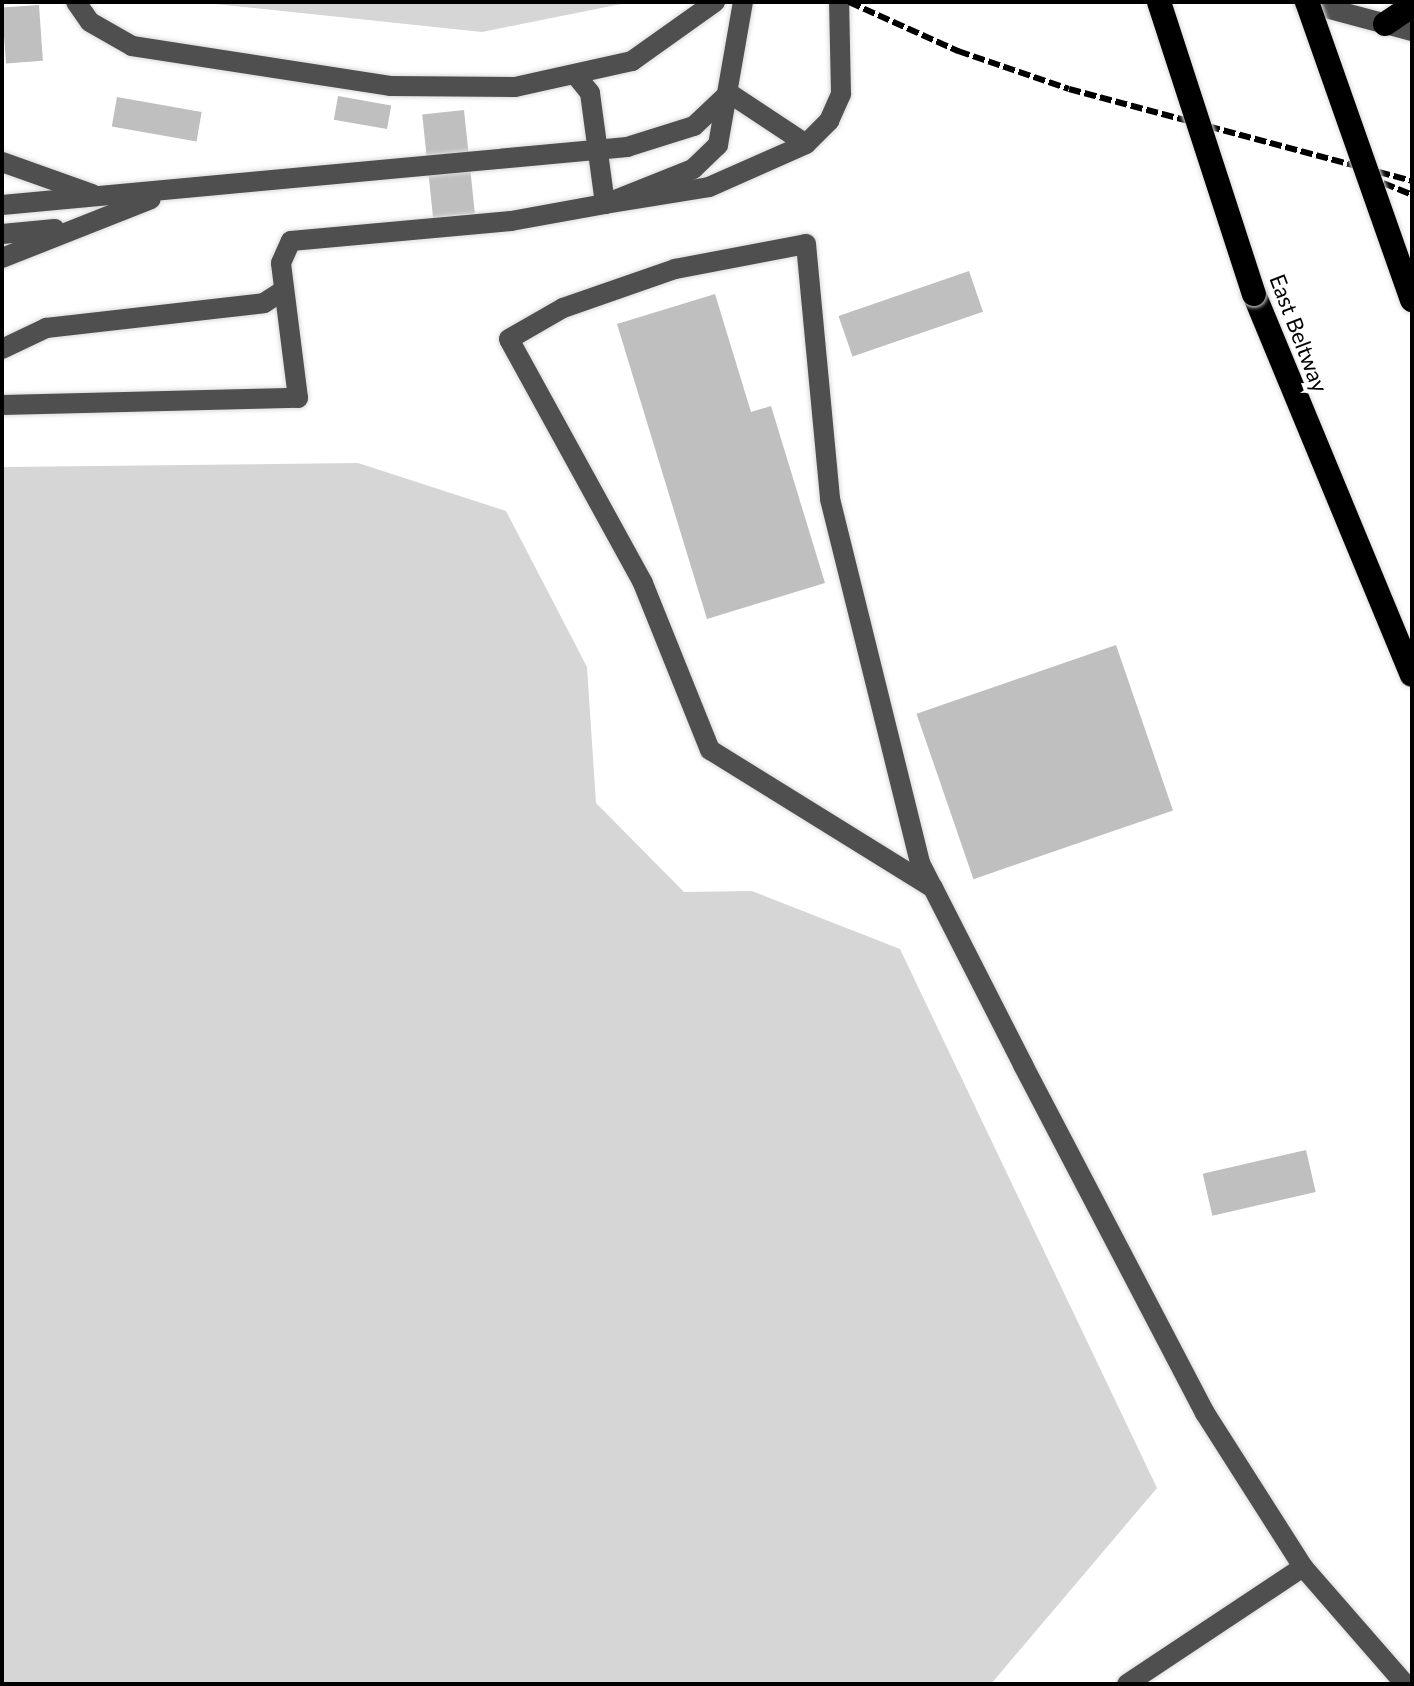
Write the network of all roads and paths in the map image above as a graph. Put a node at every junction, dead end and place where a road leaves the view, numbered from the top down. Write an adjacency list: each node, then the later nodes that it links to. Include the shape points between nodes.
1 (76, 2): 10 (street, via 90,22 132,46 390,86 515,87)
2 (715, 2): 10 (street, via 632,61)
3 (743, 2): 11 (street)
4 (839, 2): 12 (street, via 841,94 829,121)
5 (1159, 2): 26 (highway, East Beltway, bridge, via 1254,294)
6 (1305, 2): 8 (street); 23 (highway, bridge)
7 (1412, 6): 8 (highway)
8 (1385, 24): 9 (street)
9 (1412, 31)
10 (578, 78): 13 (street, via 590,93)
11 (729, 93): 12 (street); 13 (street, via 694,126); 17 (street, via 718,145 693,169)
12 (806, 144): 17 (street, via 709,187)
13 (599, 150): 15 (street); 17 (street)
14 (6, 166): 16 (street)
15 (173, 191): 16 (street); 19 (street)
16 (99, 197): 18 (street)
17 (605, 204): 22 (street, via 511,221 291,241 281,263)
18 (2, 205)
19 (79, 227): 20 (street); 21 (street)
20 (2, 234)
21 (2, 258)
22 (284, 290): 24 (street, via 264,303 46,328); 25 (street, via 298,398)
23 (1412, 300)
24 (2, 349)
25 (2, 405)
26 (1412, 675)
27 (933, 888): 27 (street, via 920,863 830,499 806,244 675,269 563,308 509,339 643,583 710,750); 28 (street, via 1205,1413)
28 (1303, 1567): 29 (street); 30 (street)
29 (1127, 1684)
30 (1405, 1684)

